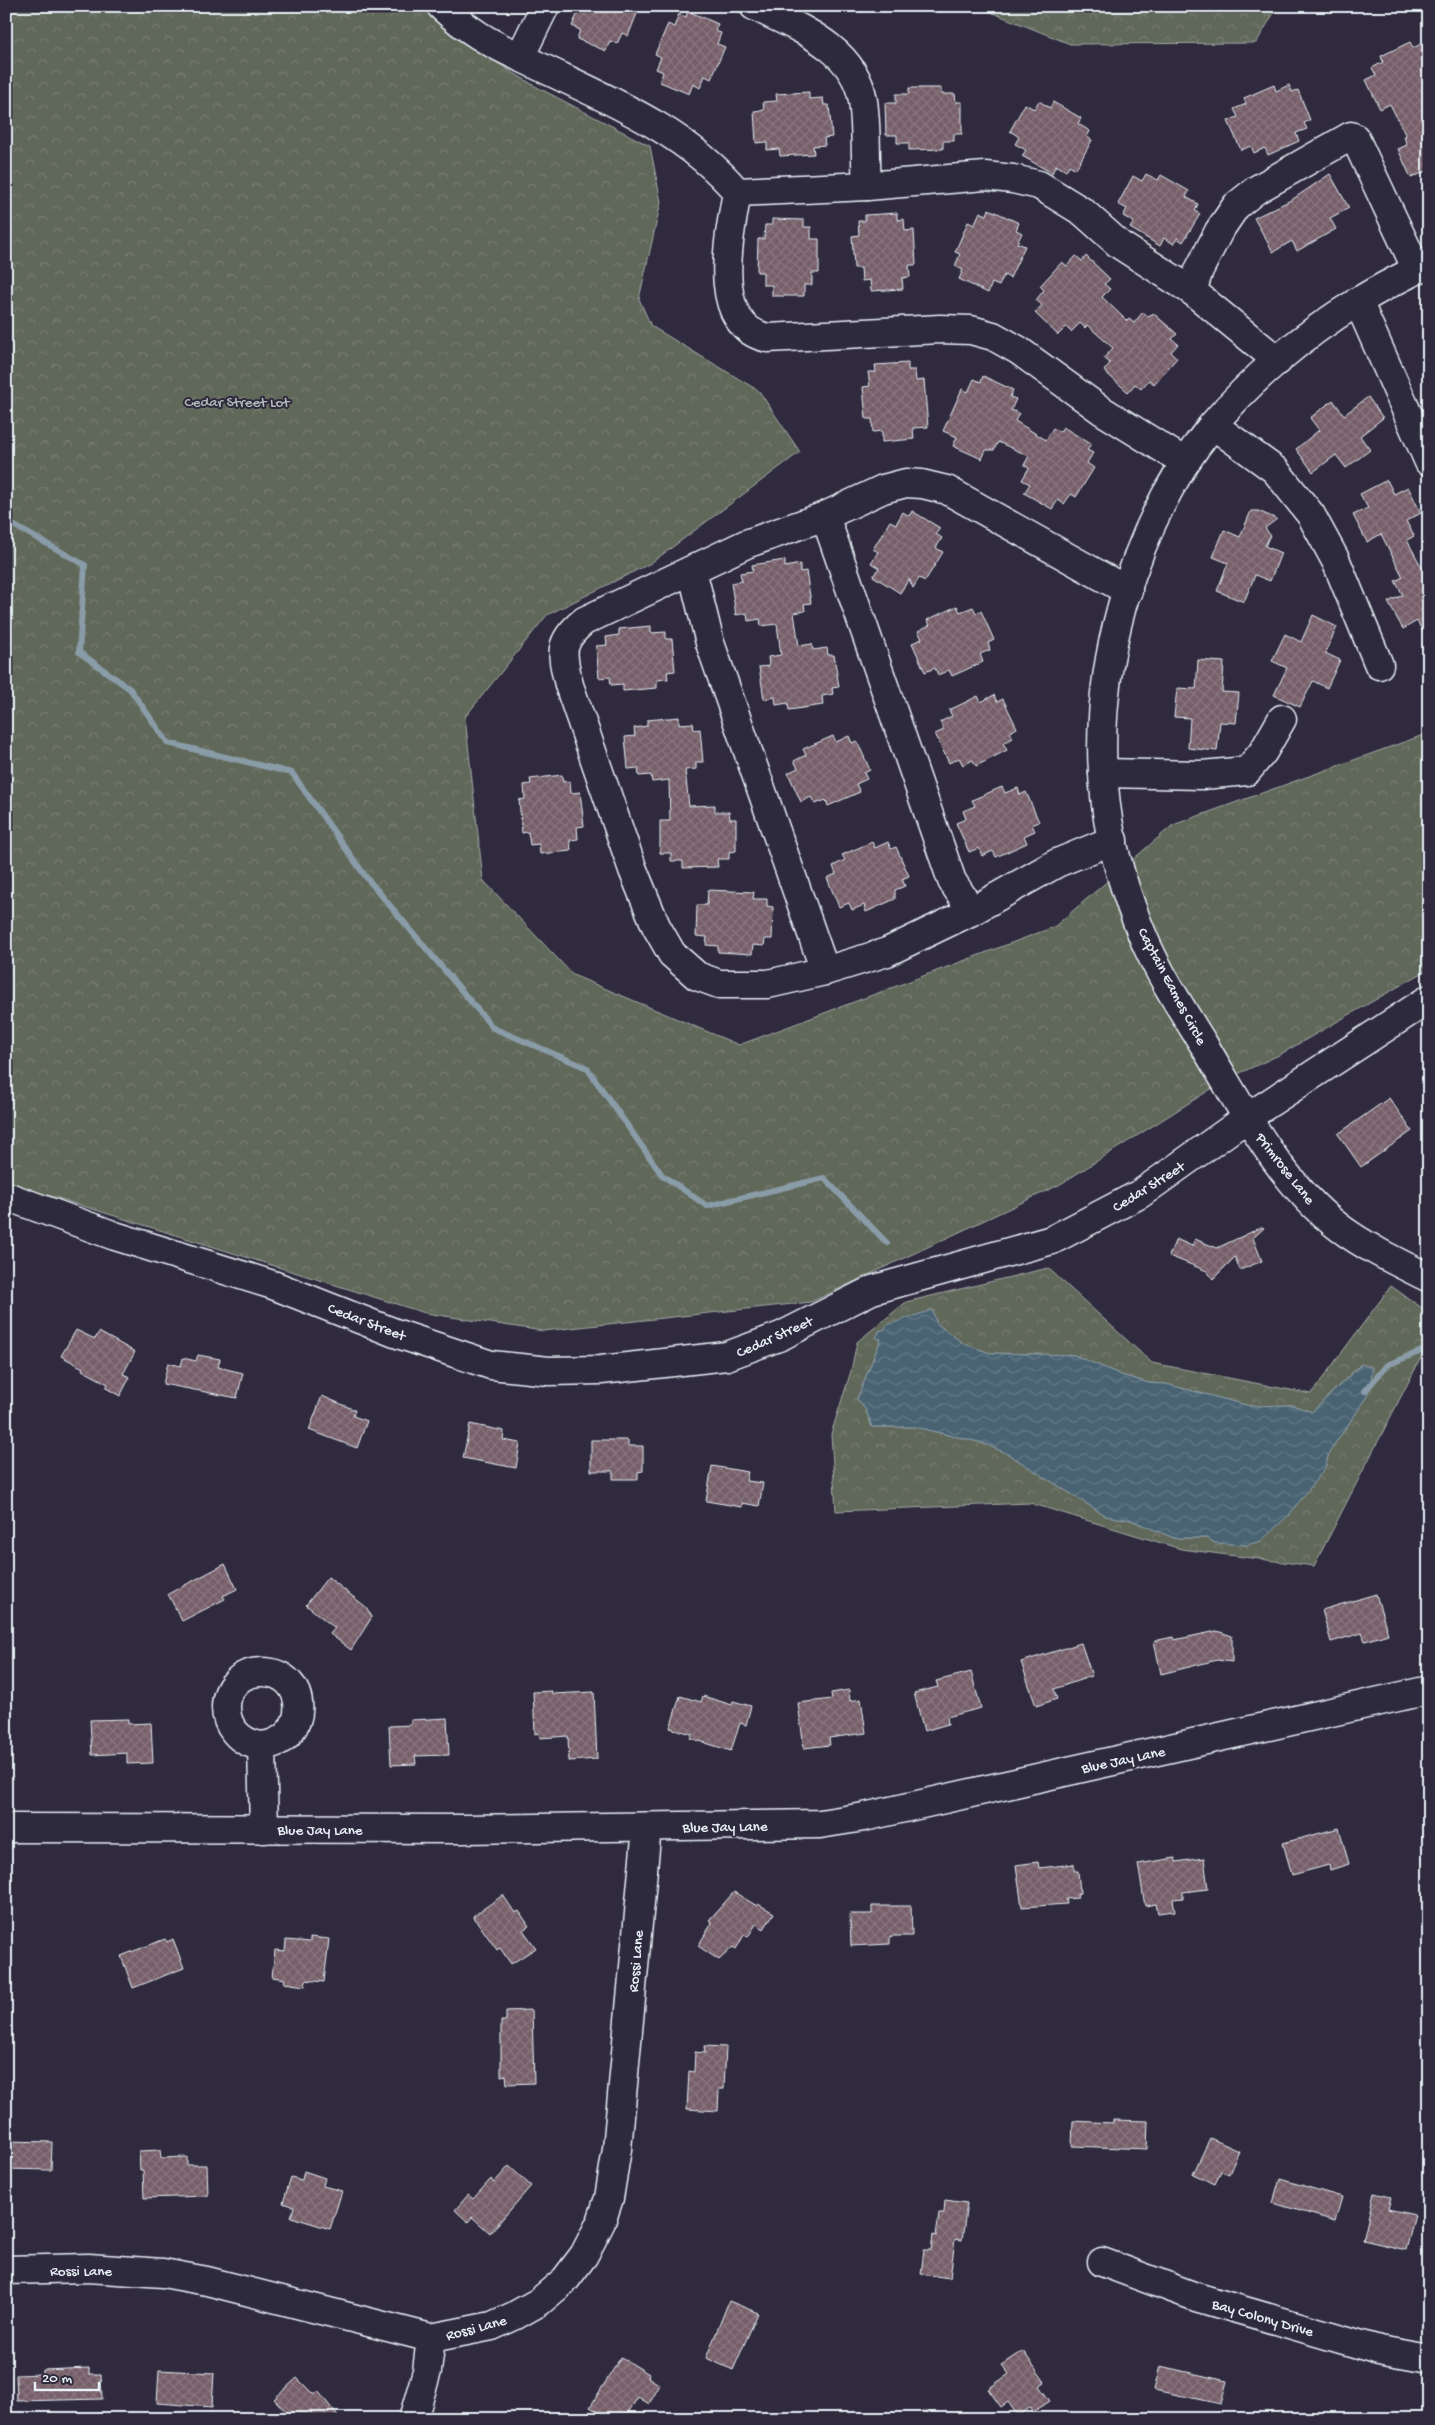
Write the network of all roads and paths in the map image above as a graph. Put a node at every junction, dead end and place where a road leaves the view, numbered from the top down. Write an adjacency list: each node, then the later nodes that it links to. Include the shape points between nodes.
1 (441, 6): 4 (street, via 485,41)
2 (545, 6): 4 (street)
3 (754, 6): 5 (street, via 830,47 843,60 863,99)
4 (520, 57): 6 (street, via 689,145)
5 (867, 186): 6 (street); 8 (street, via 985,176 1039,185 1083,212 1120,245)
6 (737, 192): 12 (street, via 727,257 727,280 734,309 742,323 756,335 768,338 940,329 970,330 993,336 1018,350 1101,410)
7 (1423, 267): 8 (street, via 1355,138 1351,136 1256,190 1236,206 1199,270); 9 (street, Captain Eames Circle)
8 (1192, 292): 10 (street)
9 (1358, 302): 10 (street, Captain Eames Circle, via 1325,323); 13 (street)
10 (1278, 361): 11 (street, Captain Eames Circle)
11 (1213, 425): 12 (street, Captain Eames Circle); 17 (street, via 1275,470 1310,515 1336,561)
12 (1185, 462): 16 (street, Captain Eames Circle, via 1148,533)
13 (1429, 462)
14 (825, 516): 15 (street, via 746,544); 16 (street, via 882,489 922,484 948,490); 21 (street, via 952,881)
15 (692, 570): 22 (street, via 710,642); 22 (street, via 584,621 569,633 563,659 587,740 633,870 656,926 672,954 697,976 718,984 768,984)
16 (1128, 591): 19 (street, Captain Eames Circle, via 1115,633 1106,688)
17 (1379, 664)
18 (1282, 719): 19 (street, via 1263,752 1247,771 1202,775)
19 (1103, 773): 20 (street, Captain Eames Circle)
20 (1113, 840): 21 (street, via 1057,864); 24 (street, Captain Eames Circle, via 1127,892 1145,940 1170,989)
21 (972, 911): 22 (street, via 888,952)
22 (825, 971)
23 (1429, 999): 24 (street, Cedar Street)
24 (1248, 1118): 25 (street, Cedar Street, via 1140,1194 1052,1240 872,1290 781,1336 727,1356 600,1370 549,1371 491,1365 273,1285 115,1236); 26 (street, Primrose Lane, via 1304,1196 1340,1228)
25 (6, 1196)
26 (1429, 1278)
27 (1429, 1690): 29 (street, Blue Jay Lane, via 864,1817 820,1824)
28 (262, 1746): 31 (street)
29 (648, 1827): 31 (street, Blue Jay Lane); 34 (street, Rossi Lane, via 617,2149 609,2198 601,2222 584,2256 565,2280 540,2302 492,2326)
30 (6, 1828): 31 (street, Blue Jay Lane)
31 (264, 1829)
32 (1102, 2262): 35 (street, Bay Colony Drive, via 1196,2297 1379,2350)
33 (6, 2270): 34 (street, Rossi Lane, via 88,2268 162,2273 207,2281)
34 (431, 2338): 36 (street, via 427,2371)
35 (1429, 2359)
36 (413, 2419)

